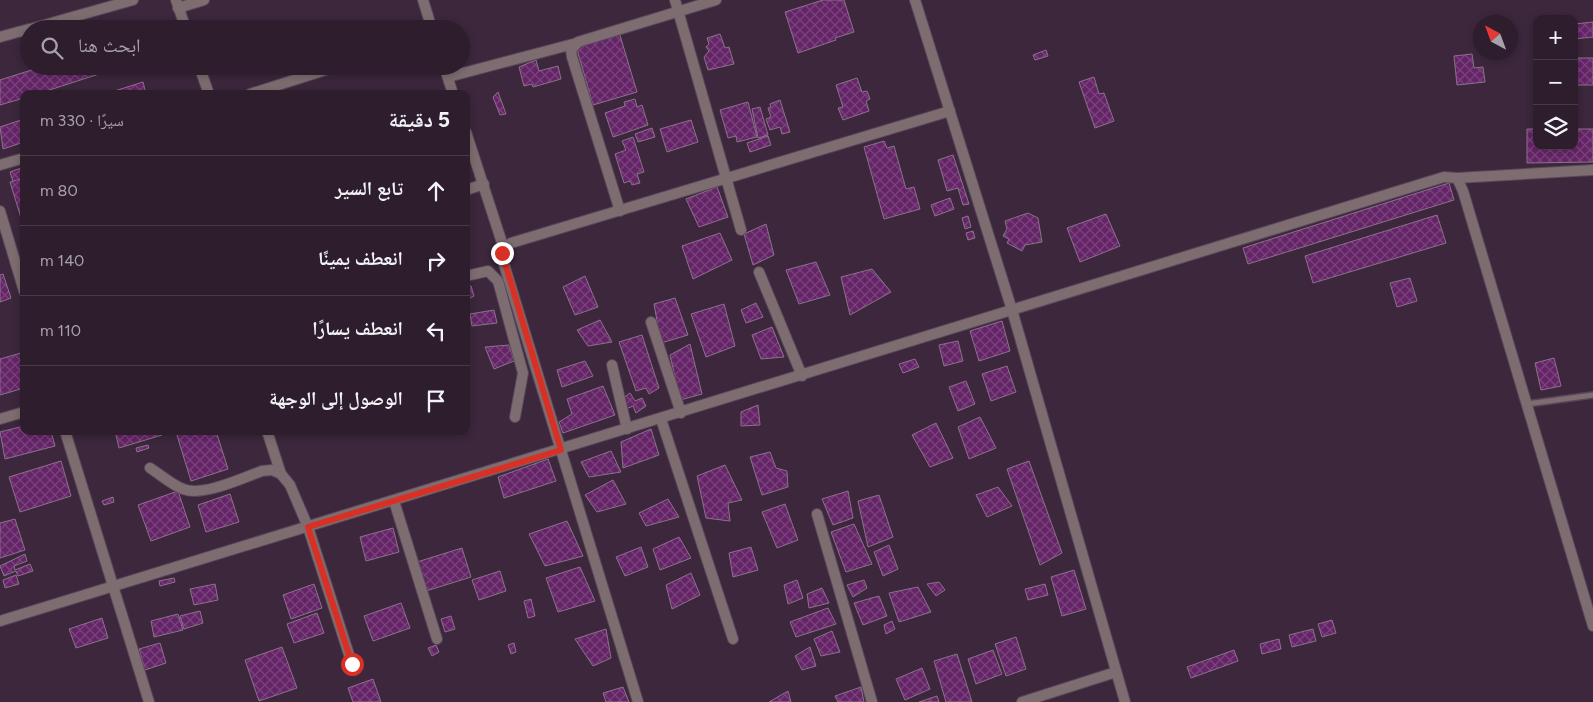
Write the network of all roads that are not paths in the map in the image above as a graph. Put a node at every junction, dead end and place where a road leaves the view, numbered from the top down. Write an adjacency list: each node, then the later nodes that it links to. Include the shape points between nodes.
1 (133, 0): 9 (street)
2 (204, 0): 7 (street)
3 (423, 0): 11 (street)
4 (675, 0): 8 (street)
5 (716, 0): 8 (street)
6 (915, 0): 23 (street)
7 (177, 4): 10 (street)
8 (678, 12): 14 (street); 29 (street)
9 (62, 20)
10 (183, 20)
11 (429, 20)
12 (20, 32): 13 (street)
13 (0, 37)
14 (578, 43): 15 (street); 32 (street, via 572,50 572,57)
15 (470, 71)
16 (202, 75): 20 (street)
17 (310, 75): 21 (street)
18 (456, 75): 19 (street)
19 (448, 77): 22 (street)
20 (208, 90)
21 (263, 90)
22 (452, 90)
23 (950, 111): 29 (street); 39 (street)
24 (470, 144): 30 (street)
25 (20, 159): 26 (street)
26 (0, 165)
27 (1593, 170): 28 (street)
28 (1457, 178): 39 (street, via 1444,176); 44 (street)
29 (725, 179): 32 (street); 34 (street)
30 (484, 184): 31 (street); 35 (street)
31 (470, 189)
32 (620, 211): 35 (street, via 512,243)
33 (1, 216): 38 (street)
34 (741, 230)
35 (504, 249): 53 (street, via 503,261)
36 (759, 272): 42 (street)
37 (470, 275): 47 (street, via 488,271 498,281 523,374)
38 (20, 278)
39 (1012, 310): 42 (street); 65 (street)
40 (651, 322): 46 (street)
41 (612, 365): 50 (street)
42 (802, 376): 46 (street)
43 (1593, 395): 44 (lane)
44 (1527, 404): 61 (street)
45 (20, 413): 48 (street)
46 (681, 413): 49 (street)
47 (515, 417)
48 (0, 419)
49 (661, 419): 50 (street); 63 (street)
50 (627, 429): 53 (street)
51 (66, 435): 59 (street)
52 (269, 435): 55 (street)
53 (561, 450): 56 (street); 67 (street)
54 (150, 468): 55 (street, via 191,491 202,491 262,471 272,470)
55 (281, 474): 58 (street, via 290,484)
56 (394, 501): 58 (street); 62 (street)
57 (817, 514): 68 (street)
58 (308, 527): 59 (street); 64 (street)
59 (113, 587): 60 (street); 66 (street)
60 (0, 621)
61 (1593, 626)
62 (436, 639)
63 (733, 639)
64 (352, 664)
65 (1116, 672): 69 (street); 70 (street)
66 (149, 702)
67 (638, 702)
68 (872, 702)
69 (1022, 702)
70 (1125, 702)

